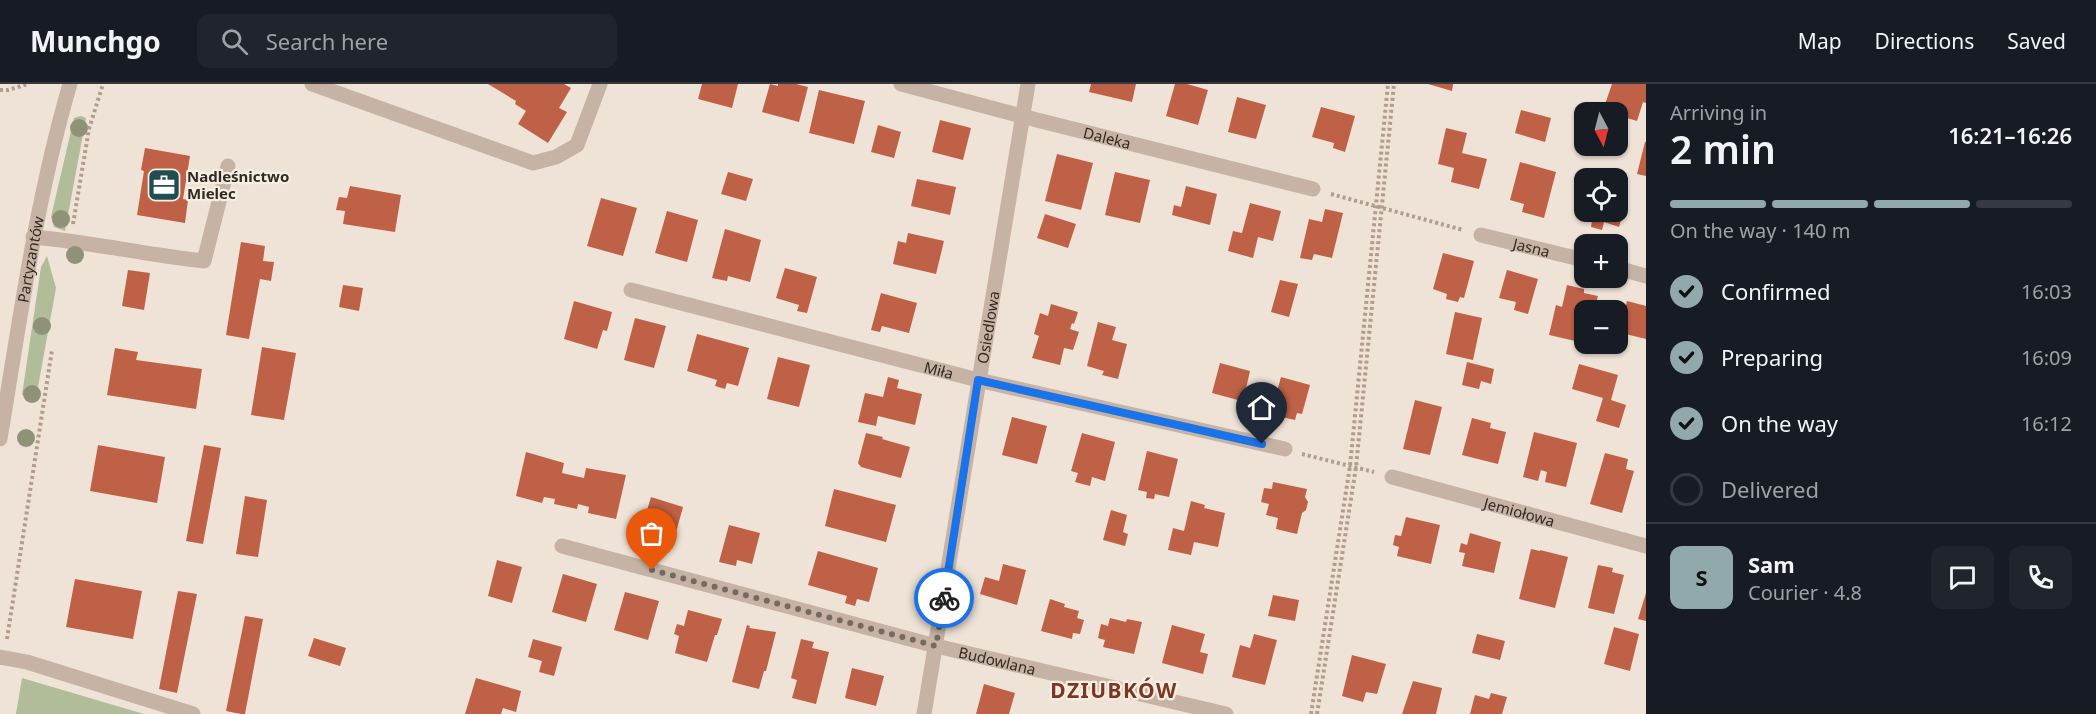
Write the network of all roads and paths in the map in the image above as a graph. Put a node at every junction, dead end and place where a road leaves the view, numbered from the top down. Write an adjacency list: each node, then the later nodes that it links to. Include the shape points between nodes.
1 (28, 84): 10 (path)
2 (70, 84): 17 (street, Partyzantów)
3 (103, 84): 18 (path, via 89,129)
4 (313, 84): 5 (street, via 533,163 556,157 577,145)
5 (600, 84)
6 (902, 84): 11 (street, Daleka)
7 (1028, 84): 11 (street, Osiedlowa)
8 (1388, 84): 14 (path)
9 (1394, 84): 15 (path)
10 (0, 90)
11 (1022, 116): 13 (street, Daleka); 24 (street, Osiedlowa)
12 (228, 166): 18 (street, via 204,261)
13 (1313, 189): 14 (path)
14 (1375, 207): 15 (path); 27 (path)
15 (1382, 209): 16 (path); 27 (path)
16 (1481, 235): 19 (street, Jasna)
17 (33, 237): 18 (street); 25 (street, Partyzantów)
18 (70, 240)
19 (1574, 258)
20 (1628, 271): 21 (street)
21 (1646, 276)
22 (631, 290): 24 (street, Miła)
23 (52, 350): 32 (path)
24 (978, 380): 26 (street, Miła); 31 (street, Osiedlowa)
25 (0, 439)
26 (1285, 449): 27 (path)
27 (1353, 467): 28 (path); 36 (path); 37 (path)
28 (1392, 477): 30 (street, Jemiołowa)
29 (562, 546): 31 (street, Budowlana)
30 (1646, 546)
31 (936, 646): 34 (street, Osiedlowa); 35 (street, Budowlana)
32 (3, 653): 33 (street)
33 (193, 714)
34 (924, 714)
35 (1226, 714)
36 (1311, 714)
37 (1317, 714)

